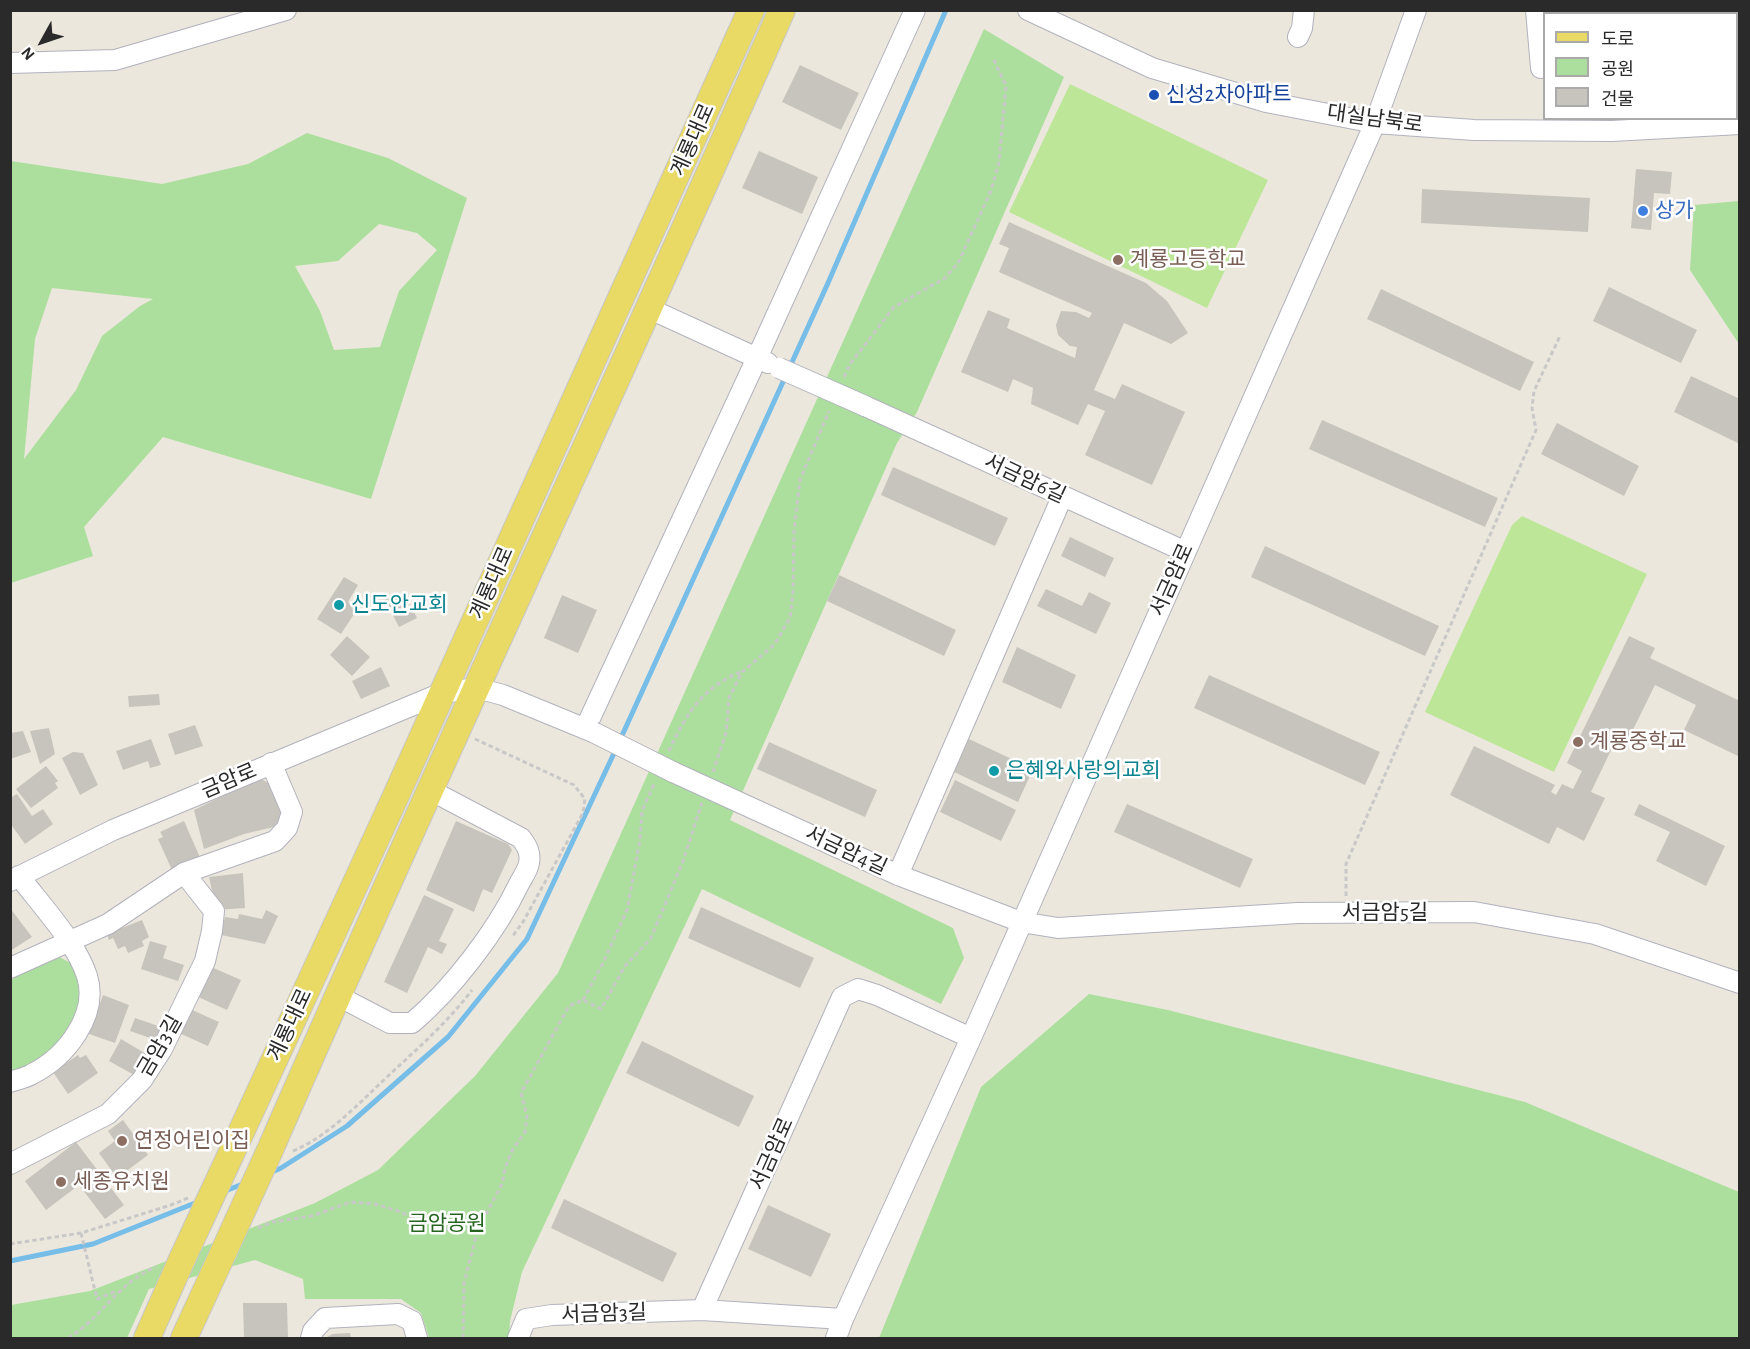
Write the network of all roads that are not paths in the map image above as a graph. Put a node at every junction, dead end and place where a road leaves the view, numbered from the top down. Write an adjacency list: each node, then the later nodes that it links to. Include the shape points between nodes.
1 (286, 10): 10 (street, via 115,60)
2 (751, 10): 19 (main road, 계룡대로)
3 (782, 10): 14 (main road, 계룡대로)
4 (915, 10): 15 (street)
5 (1028, 10): 12 (street, 대실남북로, via 1152,68 1266,102)
6 (1304, 10): 9 (street)
7 (1416, 10): 12 (street, 서금암로)
8 (1536, 10): 11 (street)
9 (1298, 37)
10 (10, 63)
11 (1541, 68)
12 (1375, 123): 13 (street, 대실남북로, via 1474,130 1600,131); 17 (street, 서금암로)
13 (1740, 123)
14 (650, 309): 15 (street); 18 (main road, 계룡대로)
15 (757, 358): 16 (street, 서금암6길, bridge); 20 (street)
16 (1062, 497): 17 (street, 서금암6길); 24 (street)
17 (1184, 551): 26 (street, 서금암로)
18 (477, 688): 19 (street); 20 (street, via 504,695); 22 (main road, 계룡대로)
19 (442, 693): 21 (street, 금암로); 36 (main road, 계룡대로, bridge, via 231,1154 174,1260)
20 (589, 731): 24 (street, 서금암4길, bridge)
21 (271, 763): 23 (street, via 292,812 287,828 275,841); 25 (street, 금암로, via 113,830)
22 (430, 790): 30 (main road, 계룡대로); 30 (street, via 521,838 528,849 529,864 512,900 472,957 412,1023 390,1023)
23 (184, 873): 27 (street, via 108,924); 33 (street, 금암3길, via 213,911 212,931 205,961 162,1049 142,1080 108,1114)
24 (898, 874): 26 (street, 서금암4길)
25 (15, 879): 27 (street, 금암로)
26 (1022, 922): 29 (street, 서금암5길, via 1058,928 1298,913 1474,912 1595,934); 31 (street, 서금암로)
27 (69, 941): 28 (street); 32 (street, 금암로, via 87,977 89,1001 81,1027 53,1061 32,1075)
28 (10, 968)
29 (1740, 983)
30 (338, 996): 37 (main road, 계룡대로, bridge)
31 (971, 1038): 34 (street, 서금암로, via 877,995 858,989 842,997); 35 (street, 서금암로)
32 (10, 1082)
33 (10, 1164)
34 (702, 1310): 35 (street); 40 (street, 서금암3길, via 552,1315 526,1320)
35 (843, 1319): 41 (street, 서금암로)
36 (147, 1338)
37 (184, 1338)
38 (311, 1338): 39 (street, via 325,1318 398,1314 412,1321)
39 (417, 1338)
40 (518, 1338)
41 (836, 1338)

